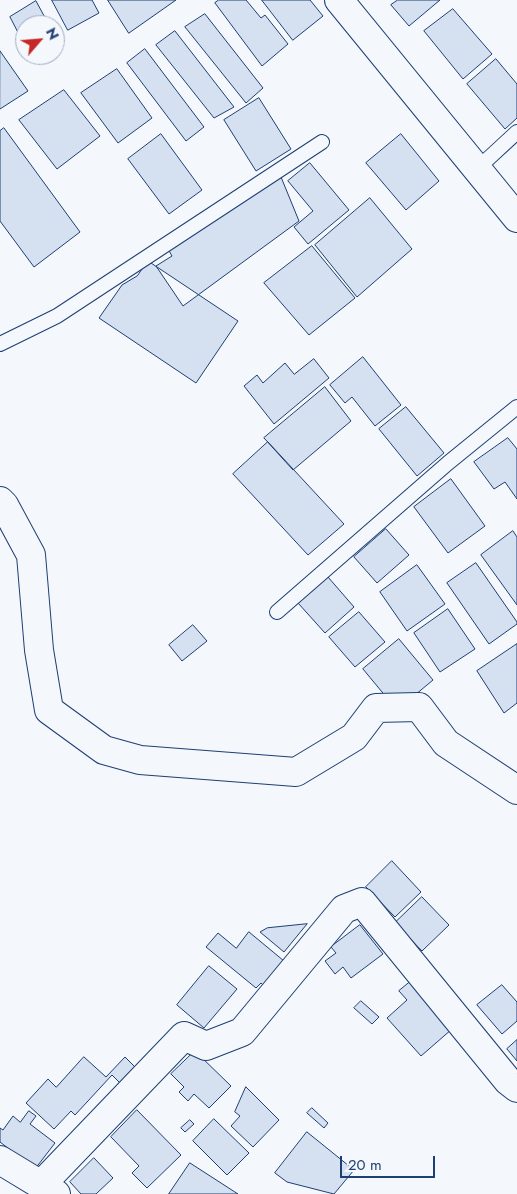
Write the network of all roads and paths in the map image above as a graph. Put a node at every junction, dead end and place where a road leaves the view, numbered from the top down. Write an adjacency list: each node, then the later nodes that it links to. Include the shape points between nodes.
1 (339, 0): 4 (street)
2 (517, 132): 4 (lane)
3 (322, 142): 6 (lane, via 57,316)
4 (477, 169): 5 (street)
5 (517, 218)
6 (0, 344)
7 (517, 407): 9 (lane)
8 (0, 501): 10 (street, via 31,556 39,650 49,710 104,750 140,760 296,772 354,737 376,708 419,707 446,743)
9 (277, 612)
10 (517, 790)
11 (517, 1088): 13 (street, via 362,902 344,909 242,1032 206,1046 184,1036)
12 (0, 1160): 13 (street)
13 (48, 1189)

